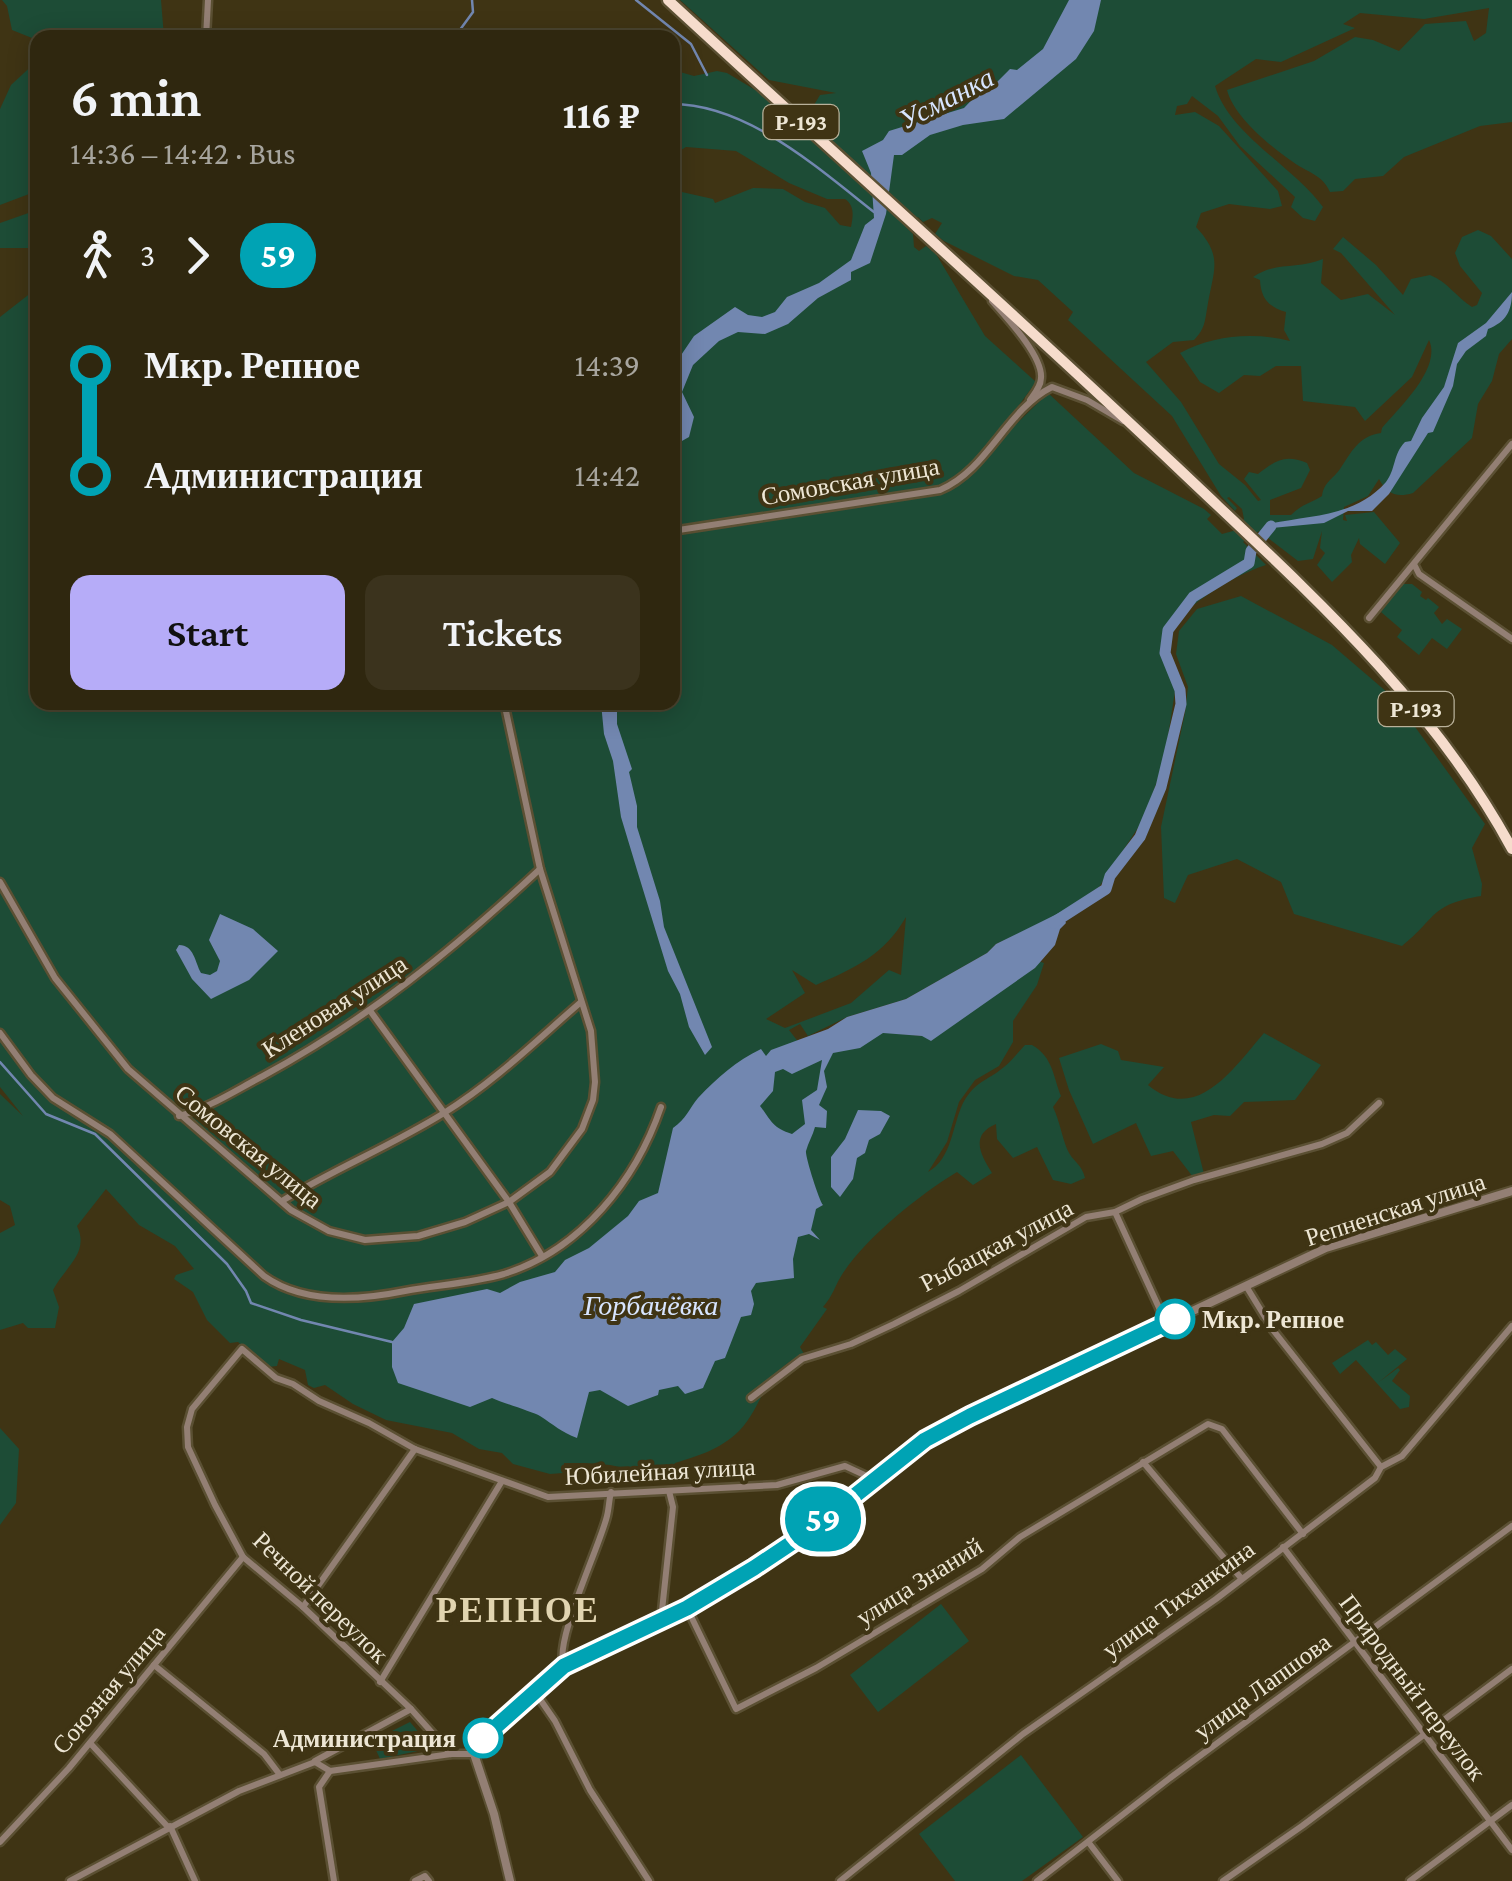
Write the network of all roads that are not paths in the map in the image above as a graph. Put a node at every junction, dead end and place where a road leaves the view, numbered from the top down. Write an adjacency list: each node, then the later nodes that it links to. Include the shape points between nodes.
1 (208, 0): 3 (street)
2 (668, 0): 4 (highway, Р-193)
3 (206, 30)
4 (979, 285): 5 (street, via 1041,372 1038,389); 6 (highway, Р-193)
5 (1011, 424): 6 (street, via 1054,387); 8 (street, Сомовская улица, via 963,476 935,492)
6 (1136, 429): 13 (highway, Р-193, via 1381,666 1473,784)
7 (1512, 444): 9 (street)
8 (680, 530)
9 (1415, 566): 10 (street); 11 (street)
10 (1369, 618)
11 (1512, 639)
12 (506, 710): 14 (street, Сомовская улица)
13 (1512, 849)
14 (540, 869): 16 (street, Сомовская улица); 17 (street, Кленовая улица)
15 (0, 882): 22 (street, Сомовская улица, via 55,978 128,1069)
16 (581, 1002): 21 (street); 25 (street, Сомовская улица, via 595,1058 590,1110 550,1172)
17 (372, 1012): 21 (street); 22 (street, Кленовая улица)
18 (0, 1033): 27 (street, via 53,1098 110,1134 282,1286 366,1298 497,1275)
19 (1379, 1103): 26 (street, Рыбацкая улица, via 1347,1133 1322,1144 1194,1180)
20 (661, 1106): 27 (street, via 638,1162 616,1193)
21 (445, 1112): 24 (street); 25 (street)
22 (180, 1116): 24 (street, Сомовская улица)
23 (1512, 1191): 28 (street, Репненская улица, via 1326,1248)
24 (282, 1201): 25 (street, Сомовская улица, via 311,1224 365,1240 443,1229)
25 (508, 1202): 27 (street)
26 (1116, 1212): 29 (street); 32 (street, Рыбацкая улица, via 1086,1218 959,1292 851,1344 802,1359)
27 (542, 1256)
28 (1246, 1286): 29 (street, Репненская улица); 35 (street)
29 (1166, 1322): 36 (street, Репненская улица, via 925,1440)
30 (1512, 1326): 35 (street, улица Тиханкина, via 1402,1456)
31 (242, 1349): 33 (street, Юбилейная улица, via 276,1378); 43 (street, Речной переулок, via 192,1408 187,1427 188,1447)
32 (751, 1398)
33 (414, 1449): 37 (street, Юбилейная улица); 45 (street)
34 (1144, 1462): 41 (street, улица Знаний, via 1215,1424); 44 (street); 46 (street, улица Знаний, via 1020,1538 982,1570 736,1709)
35 (1380, 1466): 41 (street, улица Тиханкина, via 1375,1478)
36 (873, 1479): 38 (street, Юбилейная улица, via 845,1466 777,1485); 46 (street, Репненская улица, via 814,1528)
37 (502, 1481): 39 (street, Юбилейная улица, via 548,1497); 52 (street)
38 (670, 1491): 39 (street, Юбилейная улица); 47 (street)
39 (611, 1492): 49 (street)
40 (1512, 1526): 48 (street, улица Лапшова)
41 (1304, 1534): 42 (street, улица Тиханкина)
42 (1283, 1548): 44 (street, улица Тиханкина); 48 (street, Природный переулок)
43 (243, 1557): 45 (street, Речной переулок); 50 (street, Союзная улица)
44 (1241, 1578): 75 (street, улица Тиханкина, via 1023,1734)
45 (304, 1607): 52 (street, Речной переулок)
46 (687, 1608): 47 (street, Репненская улица)
47 (661, 1620): 49 (street, Репненская улица)
48 (1354, 1644): 55 (street, Природный переулок); 66 (street, улица Лапшова)
49 (563, 1662): 53 (street, Репненская улица)
50 (154, 1665): 56 (street, Союзная улица); 61 (street, via 264,1754)
51 (1512, 1669): 55 (street)
52 (380, 1682): 54 (street, Речной переулок)
53 (535, 1692): 58 (street, Репненская улица); 74 (street)
54 (410, 1710): 57 (street, Речной переулок); 59 (street)
55 (1424, 1736): 63 (street, Природный переулок); 78 (street)
56 (90, 1743): 64 (street); 65 (street, Союзная улица)
57 (451, 1754): 58 (street); 60 (street)
58 (474, 1754): 73 (street)
59 (315, 1762): 60 (street); 61 (street)
60 (330, 1770): 70 (street, via 319,1787)
61 (280, 1775): 64 (street)
62 (1512, 1805): 63 (street)
63 (1490, 1822): 67 (street, Природный переулок); 79 (street)
64 (169, 1827): 68 (street); 69 (street)
65 (0, 1842)
66 (1089, 1843): 76 (street, улица Лапшова); 77 (street)
67 (1512, 1850)
68 (70, 1881)
69 (195, 1881)
70 (334, 1881)
71 (415, 1881): 72 (street)
72 (429, 1881)
73 (510, 1881)
74 (649, 1881)
75 (840, 1881)
76 (1037, 1881)
77 (1118, 1881)
78 (1222, 1881)
79 (1410, 1881)

